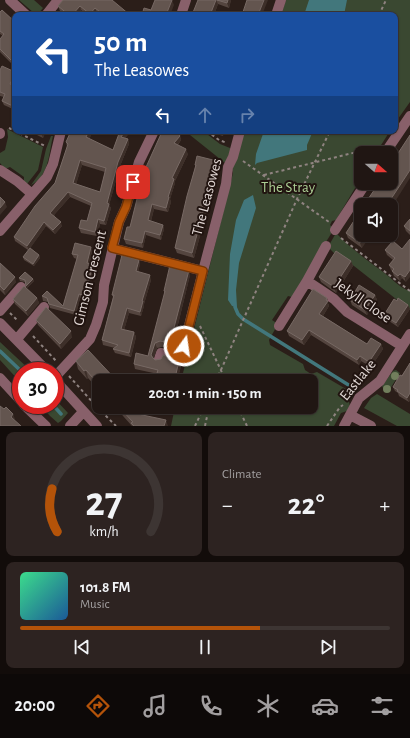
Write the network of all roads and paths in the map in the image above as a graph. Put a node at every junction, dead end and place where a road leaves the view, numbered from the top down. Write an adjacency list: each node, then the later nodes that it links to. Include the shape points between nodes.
1 (10, 0): 6 (street)
2 (186, 0): 8 (street)
3 (281, 0): 9 (street)
4 (386, 0): 10 (path)
5 (52, 2): 7 (street)
6 (23, 12)
7 (47, 12)
8 (182, 12)
9 (277, 12)
10 (380, 12)
11 (410, 117): 18 (street)
12 (1, 131): 19 (path)
13 (60, 134): 27 (street, via 50,170)
14 (153, 134): 32 (street, Gimson Crescent, via 139,162)
15 (211, 134): 20 (path)
16 (239, 134): 20 (street, The Leasowes)
17 (328, 134): 23 (path)
18 (392, 143): 21 (street); 23 (path)
19 (45, 146)
20 (236, 146): 33 (street, The Leasowes, via 228,167 226,184)
21 (390, 146)
22 (239, 158): 25 (path)
23 (314, 162): 25 (path); 28 (path)
24 (0, 170): 27 (street)
25 (264, 175): 28 (path)
26 (361, 190): 29 (street)
27 (32, 194): 30 (street)
28 (297, 199): 29 (path); 49 (path)
29 (333, 226): 37 (path, via 344,241)
30 (0, 231)
31 (326, 246): 34 (street)
32 (112, 248): 33 (street); 48 (street, Gimson Crescent, via 103,302 93,332 90,339)
33 (203, 271): 39 (street, The Leasowes)
34 (307, 281): 42 (street); 45 (street, Jekyll Close, via 334,299 347,312)
35 (410, 286): 37 (path)
36 (21, 287): 40 (street)
37 (409, 290)
38 (44, 307): 44 (street)
39 (193, 310): 46 (street, The Leasowes, via 181,358 161,353); 49 (path)
40 (0, 311)
41 (0, 323): 44 (street)
42 (279, 326)
43 (410, 334): 45 (street, Eastlake)
44 (17, 339): 47 (street)
45 (402, 346): 60 (street, Eastlake, via 380,381 359,398)
46 (159, 359)
47 (39, 362)
48 (64, 368)
49 (221, 370): 50 (path); 51 (path)
50 (219, 374)
51 (223, 374)
52 (0, 378): 54 (street)
53 (64, 389): 55 (street)
54 (12, 392)
55 (83, 412): 62 (street); 63 (street)
56 (33, 414): 61 (street)
57 (201, 414): 64 (path)
58 (208, 414): 65 (path)
59 (241, 414): 66 (path)
60 (350, 415): 67 (street, Eastlake); 68 (street)
61 (46, 426)
62 (70, 426)
63 (96, 426)
64 (195, 426)
65 (205, 426)
66 (247, 426)
67 (344, 426)
68 (371, 426)

